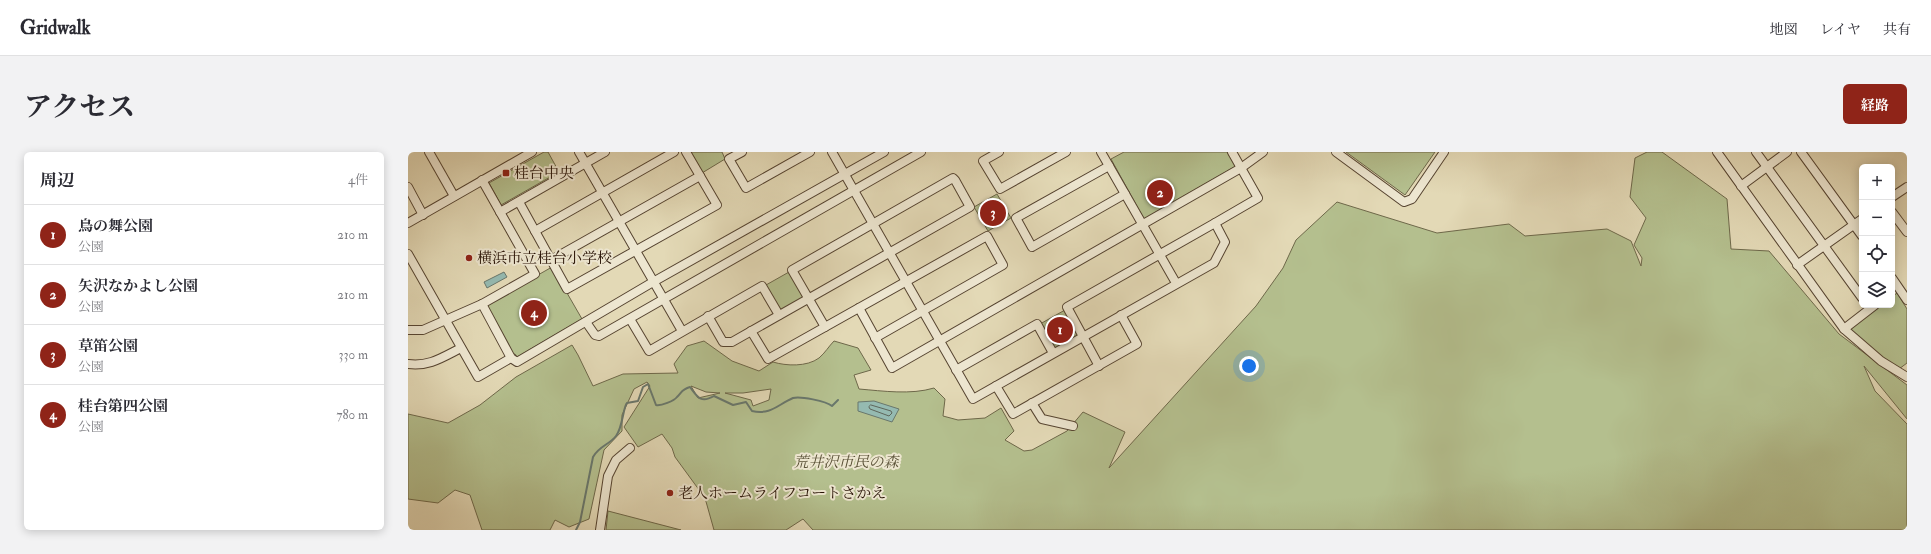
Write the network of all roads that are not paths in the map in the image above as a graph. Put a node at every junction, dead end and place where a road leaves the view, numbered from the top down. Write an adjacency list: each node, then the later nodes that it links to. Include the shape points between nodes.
1 (429, 152): 37 (street)
2 (532, 152): 29 (street)
3 (579, 152): 23 (street)
4 (605, 152): 23 (street)
5 (674, 152): 34 (street)
6 (686, 152): 28 (street)
7 (742, 152): 8 (street, via 729,159 746,188)
8 (810, 152)
9 (832, 152): 27 (street)
10 (884, 152): 27 (street)
11 (921, 152): 33 (street)
12 (999, 152): 13 (street, via 983,161 1000,189)
13 (1066, 152)
14 (1101, 152): 24 (street)
15 (1232, 152): 26 (street)
16 (1263, 152): 26 (street)
17 (1336, 152): 18 (street, via 1404,202 1412,199)
18 (1444, 152)
19 (1717, 152): 30 (street)
20 (1756, 152): 25 (street)
21 (1787, 152): 25 (street)
22 (1801, 152): 48 (street)
23 (586, 163): 34 (street); 38 (street)
24 (1109, 166): 35 (street); 35 (street, via 1016,218 1032,247)
25 (1767, 167): 30 (street); 52 (street)
26 (1241, 168): 45 (street, via 1258,198); 47 (street)
27 (845, 174): 33 (street); 60 (street)
28 (700, 176): 43 (street); 53 (street, via 717,204)
29 (482, 180): 37 (street); 39 (street)
30 (1741, 186): 58 (street)
31 (408, 187): 40 (street)
32 (1907, 187): 36 (street)
33 (854, 191): 44 (street); 65 (street)
34 (602, 193): 43 (street); 49 (street)
35 (1125, 194): 47 (street)
36 (1895, 195)
37 (454, 196): 40 (street)
38 (519, 202): 39 (street); 49 (street)
39 (500, 212): 67 (street, via 535,274)
40 (423, 215): 46 (street)
41 (1895, 216): 51 (street)
42 (1859, 221): 48 (street)
43 (619, 222): 53 (street); 57 (street)
44 (872, 223): 54 (street); 54 (street, via 953,178 955,180 970,207); 64 (street, via 792,270)
45 (1215, 223): 56 (street); 61 (street, via 1225,242 1214,263)
46 (408, 224)
47 (1142, 225): 56 (street); 84 (street)
48 (1854, 225): 50 (street); 52 (street)
49 (535, 231): 57 (street)
50 (1859, 232)
51 (1907, 232)
52 (1824, 246): 58 (street); 63 (street)
53 (636, 251): 57 (street, via 568,289); 60 (street)
54 (889, 252): 59 (street); 64 (street)
55 (408, 254): 74 (street)
56 (1159, 254): 61 (street); 82 (street, via 1067,307)
57 (551, 260)
58 (1797, 265): 78 (street)
59 (906, 281): 68 (street); 70 (street); 70 (street, via 987,236 1003,265)
60 (653, 282): 65 (street); 76 (street)
61 (1176, 283): 72 (street)
62 (1896, 291): 66 (street)
63 (1859, 294)
64 (808, 298): 71 (street); 77 (street)
65 (663, 300): 75 (street); 80 (street)
66 (1907, 300)
67 (482, 304): 74 (street); 87 (street)
68 (859, 308): 77 (street); 83 (street)
69 (1869, 308): 78 (street)
70 (922, 310): 83 (street); 84 (street)
71 (779, 315): 73 (street, via 762,286); 81 (street)
72 (1121, 315): 82 (street); 89 (street, via 1137,344)
73 (708, 316): 80 (street); 81 (street, via 723,342 732,342)
74 (445, 319): 79 (street, via 423,330); 85 (street)
75 (630, 319): 76 (street, via 599,336 595,335); 80 (street, via 649,351)
76 (586, 322): 87 (street, via 517,362)
77 (824, 327): 81 (street, via 768,359)
78 (1844, 329): 91 (street, via 1881,361)
79 (408, 330)
80 (682, 331)
81 (751, 331)
82 (1082, 336): 86 (street); 89 (street)
83 (875, 338): 84 (street, via 892,368)
84 (940, 340): 90 (street)
85 (461, 348): 87 (street, via 478,377); 88 (street, via 435,362 425,365)
86 (1053, 353): 90 (street, via 1037,324); 92 (street)
87 (511, 358)
88 (408, 364)
89 (1099, 366): 93 (street)
90 (956, 370): 92 (street, via 973,399)
91 (1905, 373)
92 (996, 386): 93 (street, via 1013,414)
93 (1032, 403): 94 (street, via 1042,419)
94 (1073, 426)
95 (630, 448): 96 (street, via 616,460 608,476)
96 (600, 530)

